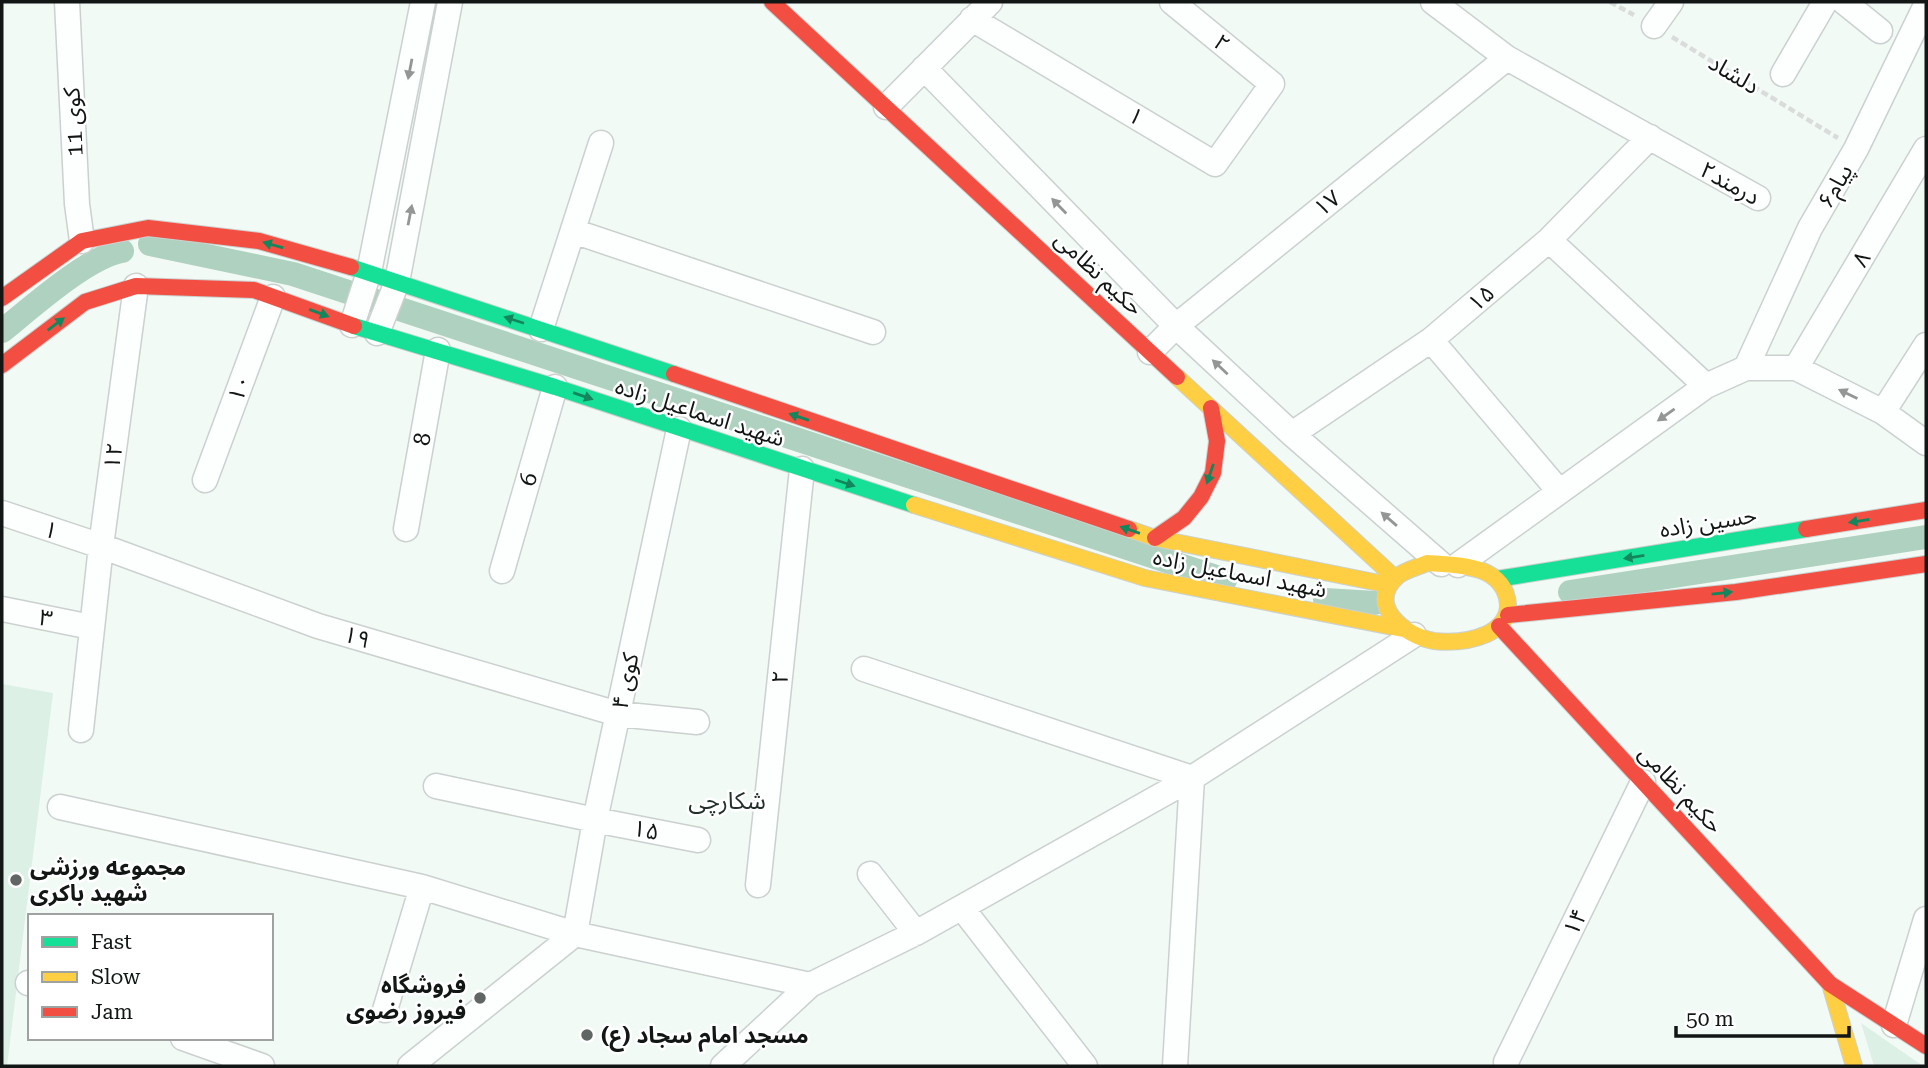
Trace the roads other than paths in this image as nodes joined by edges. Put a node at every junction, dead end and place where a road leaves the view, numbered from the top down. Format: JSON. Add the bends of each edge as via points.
{"nodes":[{"id":1,"x":67,"y":2,"type":"edge"},
{"id":2,"x":423,"y":2,"type":"edge"},
{"id":3,"x":450,"y":2,"type":"edge"},
{"id":4,"x":772,"y":2,"type":"edge"},
{"id":5,"x":990,"y":2,"type":"edge"},
{"id":6,"x":1172,"y":2,"type":"edge"},
{"id":7,"x":1433,"y":2,"type":"edge"},
{"id":8,"x":1671,"y":2,"type":"edge"},
{"id":9,"x":1825,"y":2,"type":"edge"},
{"id":10,"x":1844,"y":2,"type":"edge"},
{"id":11,"x":1926,"y":5,"type":"edge"},
{"id":12,"x":972,"y":19,"type":"junction"},
{"id":13,"x":1654,"y":26,"type":"road end"},
{"id":14,"x":1880,"y":32,"type":"dead end"},
{"id":15,"x":1507,"y":58,"type":"junction"},
{"id":16,"x":924,"y":68,"type":"junction"},
{"id":17,"x":1783,"y":74,"type":"dead end"},
{"id":18,"x":1272,"y":84,"type":"joint"},
{"id":19,"x":886,"y":107,"type":"junction"},
{"id":20,"x":1650,"y":137,"type":"junction"},
{"id":21,"x":601,"y":143,"type":"dead end"},
{"id":22,"x":1926,"y":149,"type":"edge"},
{"id":23,"x":1758,"y":198,"type":"dead end"},
{"id":24,"x":573,"y":231,"type":"junction"},
{"id":25,"x":1549,"y":240,"type":"junction"},
{"id":26,"x":82,"y":241,"type":"junction"},
{"id":27,"x":369,"y":272,"type":"junction"},
{"id":28,"x":397,"y":282,"type":"junction"},
{"id":29,"x":136,"y":286,"type":"junction"},
{"id":30,"x":273,"y":297,"type":"junction"},
{"id":31,"x":2,"y":298,"type":"edge"},
{"id":32,"x":352,"y":325,"type":"junction"},
{"id":33,"x":1176,"y":326,"type":"junction"},
{"id":34,"x":541,"y":329,"type":"junction"},
{"id":35,"x":377,"y":332,"type":"junction"},
{"id":36,"x":873,"y":332,"type":"dead end"},
{"id":37,"x":1431,"y":341,"type":"junction"},
{"id":38,"x":1926,"y":345,"type":"edge"},
{"id":39,"x":438,"y":350,"type":"junction"},
{"id":40,"x":1150,"y":352,"type":"junction"},
{"id":41,"x":2,"y":365,"type":"edge"},
{"id":42,"x":1746,"y":368,"type":"junction"},
{"id":43,"x":1796,"y":368,"type":"junction"},
{"id":44,"x":1706,"y":386,"type":"junction"},
{"id":45,"x":555,"y":387,"type":"junction"},
{"id":46,"x":1211,"y":408,"type":"junction"},
{"id":47,"x":1883,"y":412,"type":"junction"},
{"id":48,"x":679,"y":429,"type":"junction"},
{"id":49,"x":1292,"y":434,"type":"junction"},
{"id":50,"x":1926,"y":443,"type":"edge"},
{"id":51,"x":802,"y":469,"type":"junction"},
{"id":52,"x":205,"y":480,"type":"dead end"},
{"id":53,"x":1559,"y":491,"type":"junction"},
{"id":54,"x":1926,"y":510,"type":"edge"},
{"id":55,"x":2,"y":513,"type":"edge"},
{"id":56,"x":406,"y":529,"type":"dead end"},
{"id":57,"x":1155,"y":538,"type":"junction"},
{"id":58,"x":101,"y":546,"type":"junction"},
{"id":59,"x":1449,"y":564,"type":"junction"},
{"id":60,"x":1926,"y":564,"type":"edge"},
{"id":61,"x":502,"y":571,"type":"dead end"},
{"id":62,"x":1497,"y":579,"type":"junction"},
{"id":63,"x":1392,"y":581,"type":"junction"},
{"id":64,"x":2,"y":609,"type":"edge"},
{"id":65,"x":1503,"y":620,"type":"junction"},
{"id":66,"x":91,"y":627,"type":"junction"},
{"id":67,"x":1409,"y":632,"type":"junction"},
{"id":68,"x":864,"y":669,"type":"dead end"},
{"id":69,"x":618,"y":715,"type":"junction"},
{"id":70,"x":697,"y":722,"type":"dead end"},
{"id":71,"x":81,"y":730,"type":"dead end"},
{"id":72,"x":1192,"y":778,"type":"junction"},
{"id":73,"x":1643,"y":782,"type":"junction"},
{"id":74,"x":436,"y":786,"type":"dead end"},
{"id":75,"x":60,"y":807,"type":"dead end"},
{"id":76,"x":595,"y":820,"type":"junction"},
{"id":77,"x":698,"y":839,"type":"dead end"},
{"id":78,"x":870,"y":874,"type":"dead end"},
{"id":79,"x":758,"y":885,"type":"dead end"},
{"id":80,"x":422,"y":887,"type":"junction"},
{"id":81,"x":962,"y":908,"type":"junction"},
{"id":82,"x":1926,"y":919,"type":"edge"},
{"id":83,"x":575,"y":933,"type":"junction"},
{"id":84,"x":916,"y":933,"type":"junction"},
{"id":85,"x":1830,"y":984,"type":"junction"},
{"id":86,"x":810,"y":985,"type":"junction"},
{"id":87,"x":385,"y":1010,"type":"dead end"},
{"id":88,"x":1894,"y":1025,"type":"junction"},
{"id":89,"x":189,"y":1040,"type":"edge"},
{"id":90,"x":1926,"y":1046,"type":"edge"},
{"id":91,"x":1506,"y":1062,"type":"dead end"},
{"id":92,"x":262,"y":1066,"type":"edge"},
{"id":93,"x":410,"y":1066,"type":"edge"},
{"id":94,"x":723,"y":1066,"type":"edge"},
{"id":95,"x":1085,"y":1066,"type":"edge"},
{"id":96,"x":1175,"y":1066,"type":"edge"},
{"id":97,"x":1854,"y":1066,"type":"edge"}],
"edges":[{"from":1,"to":26,"type":"street","name":"کوی 11"},
{"from":2,"to":27,"type":"street","one_way":true},
{"from":28,"to":3,"type":"street","one_way":true},
{"from":4,"to":19,"type":"street","name":"حکیم نظامی"},
{"from":5,"to":12,"type":"street"},
{"from":6,"to":18,"type":"street","name":"۲"},
{"from":7,"to":15,"type":"street","name":"درمند۲"},
{"from":8,"to":13,"type":"street"},
{"from":9,"to":17,"type":"street"},
{"from":10,"to":14,"type":"street"},
{"from":11,"to":42,"type":"street","name":"۶پیام","via":[[1856,149],[1810,228]]},
{"from":12,"to":16,"type":"street"},
{"from":12,"to":18,"type":"street","name":"۱","via":[[1215,164]]},
{"from":15,"to":20,"type":"street","name":"درمند۲"},
{"from":15,"to":33,"type":"street","name":"۱۷"},
{"from":16,"to":19,"type":"street"},
{"from":33,"to":16,"type":"street","one_way":true},
{"from":19,"to":40,"type":"street","name":"حکیم نظامی"},
{"from":20,"to":23,"type":"street","name":"درمند۲"},
{"from":20,"to":25,"type":"street","name":"۱۵"},
{"from":21,"to":24,"type":"street"},
{"from":22,"to":43,"type":"street","name":"۸"},
{"from":24,"to":34,"type":"street"},
{"from":24,"to":36,"type":"street"},
{"from":25,"to":37,"type":"street","name":"۱۵"},
{"from":25,"to":44,"type":"street"},
{"from":27,"to":26,"type":"street","name":"شهید اسماعیل زاده","one_way":true,"via":[[259,241],[148,228]]},
{"from":26,"to":31,"type":"street","name":"شهید اسماعیل زاده"},
{"from":27,"to":28,"type":"street","name":"شهید اسماعیل زاده"},
{"from":27,"to":32,"type":"street"},
{"from":34,"to":28,"type":"street","name":"شهید اسماعیل زاده","one_way":true},
{"from":28,"to":35,"type":"street"},
{"from":29,"to":30,"type":"street","name":"شهید اسماعیل زاده","via":[[254,290]]},
{"from":41,"to":29,"type":"street","name":"شهید اسماعیل زاده","one_way":true,"via":[[85,302]]},
{"from":29,"to":58,"type":"street","name":"۱۲"},
{"from":30,"to":32,"type":"street","name":"شهید اسماعیل زاده","one_way":true},
{"from":30,"to":52,"type":"street","name":"۱۰"},
{"from":32,"to":35,"type":"street","name":"شهید اسماعیل زاده"},
{"from":33,"to":40,"type":"street","name":"۱۷"},
{"from":49,"to":33,"type":"street","one_way":true},
{"from":57,"to":34,"type":"street","name":"شهید اسماعیل زاده","one_way":true},
{"from":35,"to":39,"type":"street","name":"شهید اسماعیل زاده"},
{"from":37,"to":49,"type":"street","name":"۱۵"},
{"from":37,"to":53,"type":"street"},
{"from":38,"to":47,"type":"street"},
{"from":39,"to":45,"type":"street","name":"شهید اسماعیل زاده"},
{"from":39,"to":56,"type":"street","name":"8"},
{"from":40,"to":46,"type":"street","name":"حکیم نظامی"},
{"from":42,"to":43,"type":"street"},
{"from":42,"to":44,"type":"street"},
{"from":47,"to":43,"type":"street","one_way":true},
{"from":44,"to":53,"type":"street","one_way":true},
{"from":45,"to":48,"type":"street","name":"شهید اسماعیل زاده","one_way":true},
{"from":45,"to":61,"type":"street","name":"6"},
{"from":46,"to":57,"type":"street","one_way":true,"via":[[1217,442],[1213,473],[1184,518]]},
{"from":46,"to":63,"type":"street","name":"حکیم نظامی"},
{"from":47,"to":50,"type":"street"},
{"from":48,"to":51,"type":"street","name":"شهید اسماعیل زاده"},
{"from":48,"to":69,"type":"street","name":"کوی ۴"},
{"from":59,"to":49,"type":"street","one_way":true},
{"from":51,"to":67,"type":"street","name":"شهید اسماعیل زاده","one_way":true,"via":[[1145,578]]},
{"from":51,"to":79,"type":"street","name":"۲"},
{"from":53,"to":59,"type":"street"},
{"from":54,"to":62,"type":"street","name":"حسین زاده","one_way":true},
{"from":55,"to":58,"type":"street","name":"۱"},
{"from":57,"to":63,"type":"street","name":"شهید اسماعیل زاده"},
{"from":58,"to":66,"type":"street","name":"۱۲"},
{"from":58,"to":69,"type":"street","name":"۱۹","via":[[318,626]]},
{"from":59,"to":62,"type":"street"},
{"from":59,"to":63,"type":"street","via":[[1414,566]]},
{"from":65,"to":60,"type":"street","one_way":true},
{"from":62,"to":65,"type":"street","via":[[1507,593]]},
{"from":63,"to":67,"type":"street","via":[[1384,597],[1388,613]]},
{"from":64,"to":66,"type":"street","name":"۳"},
{"from":65,"to":67,"type":"street","via":[[1478,638],[1455,642],[1438,642]]},
{"from":65,"to":73,"type":"street","name":"حکیم نظامی"},
{"from":66,"to":71,"type":"street","name":"۱۲"},
{"from":67,"to":72,"type":"street"},
{"from":68,"to":72,"type":"street"},
{"from":69,"to":70,"type":"street","name":"۱۹"},
{"from":69,"to":76,"type":"street","name":"کوی ۴"},
{"from":72,"to":81,"type":"street"},
{"from":72,"to":96,"type":"street"},
{"from":73,"to":85,"type":"street","name":"حکیم نظامی"},
{"from":73,"to":91,"type":"street","name":"۱۴"},
{"from":74,"to":76,"type":"street","name":"۱۵"},
{"from":75,"to":80,"type":"street"},
{"from":76,"to":77,"type":"street","name":"۱۵"},
{"from":76,"to":83,"type":"street","name":"کوی ۴"},
{"from":78,"to":84,"type":"street"},
{"from":80,"to":83,"type":"street"},
{"from":80,"to":87,"type":"street"},
{"from":81,"to":84,"type":"street"},
{"from":81,"to":95,"type":"street"},
{"from":82,"to":88,"type":"street"},
{"from":83,"to":86,"type":"street"},
{"from":83,"to":93,"type":"street"},
{"from":84,"to":86,"type":"street"},
{"from":85,"to":88,"type":"street","name":"حکیم نظامی"},
{"from":85,"to":97,"type":"street","name":"حکیم نظامی"},
{"from":86,"to":94,"type":"street"},
{"from":88,"to":90,"type":"street","name":"حکیم نظامی"},
{"from":89,"to":92,"type":"street"}]}
